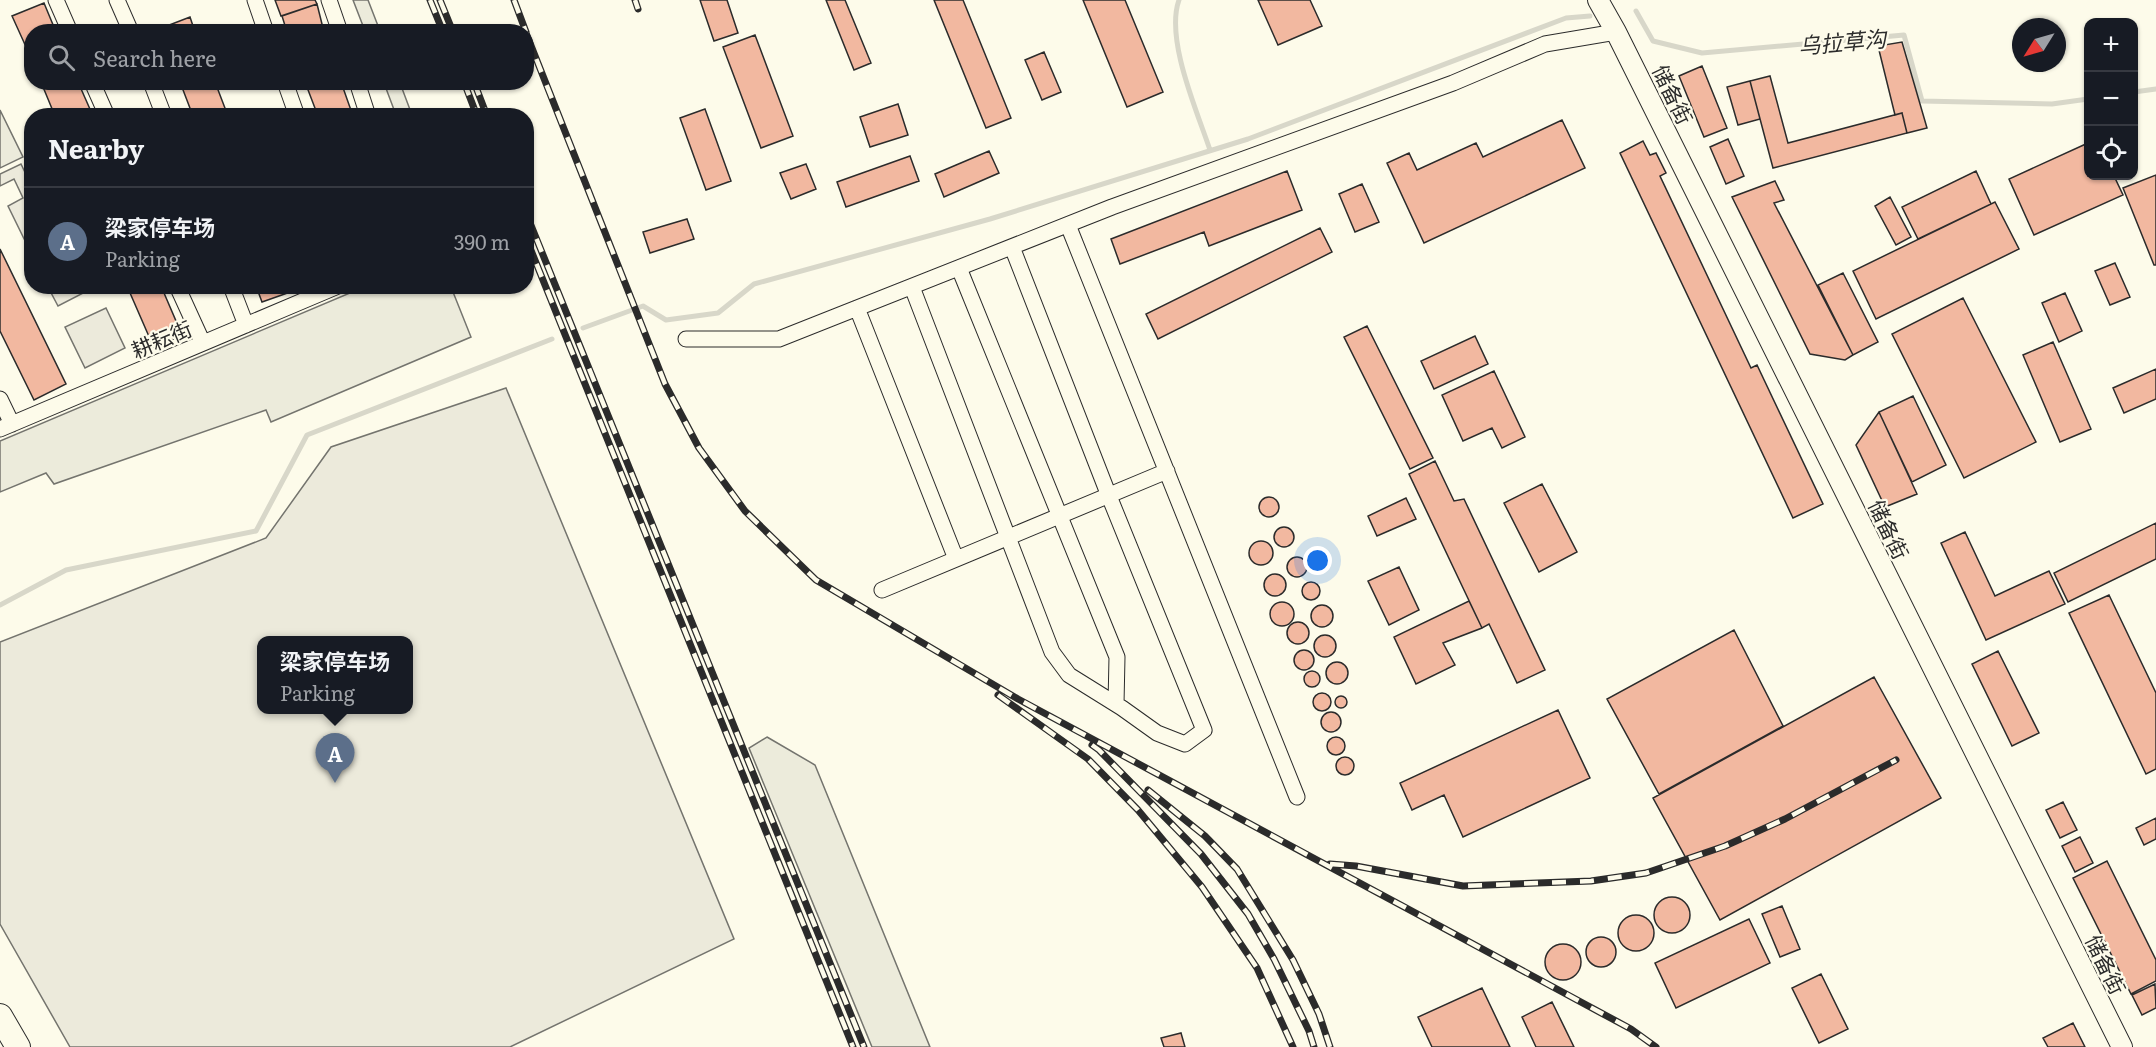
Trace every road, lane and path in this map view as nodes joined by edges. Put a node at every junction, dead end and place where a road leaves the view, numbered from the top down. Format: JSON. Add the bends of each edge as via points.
{"nodes":[{"id":1,"x":56,"y":0,"type":"edge"},
{"id":2,"x":117,"y":0,"type":"edge"},
{"id":3,"x":255,"y":0,"type":"edge"},
{"id":4,"x":329,"y":0,"type":"edge"},
{"id":5,"x":1598,"y":0,"type":"edge"},
{"id":6,"x":66,"y":24,"type":"edge"},
{"id":7,"x":128,"y":24,"type":"edge"},
{"id":8,"x":263,"y":24,"type":"edge"},
{"id":9,"x":337,"y":24,"type":"edge"},
{"id":10,"x":1616,"y":32,"type":"junction"},
{"id":11,"x":96,"y":90,"type":"edge"},
{"id":12,"x":155,"y":90,"type":"edge"},
{"id":13,"x":288,"y":90,"type":"edge"},
{"id":14,"x":360,"y":90,"type":"edge"},
{"id":15,"x":103,"y":108,"type":"edge"},
{"id":16,"x":161,"y":108,"type":"edge"},
{"id":17,"x":294,"y":108,"type":"edge"},
{"id":18,"x":365,"y":108,"type":"edge"},
{"id":19,"x":1068,"y":225,"type":"junction"},
{"id":20,"x":1012,"y":247,"type":"junction"},
{"id":21,"x":959,"y":267,"type":"junction"},
{"id":22,"x":912,"y":286,"type":"junction"},
{"id":23,"x":181,"y":294,"type":"edge"},
{"id":24,"x":234,"y":294,"type":"edge"},
{"id":25,"x":320,"y":294,"type":"edge"},
{"id":26,"x":857,"y":308,"type":"junction"},
{"id":27,"x":246,"y":326,"type":"junction"},
{"id":28,"x":686,"y":339,"type":"dead end"},
{"id":29,"x":203,"y":344,"type":"junction"},
{"id":30,"x":0,"y":399,"type":"edge"},
{"id":31,"x":6,"y":426,"type":"edge"},
{"id":32,"x":1167,"y":471,"type":"junction"},
{"id":33,"x":1109,"y":496,"type":"junction"},
{"id":34,"x":1060,"y":516,"type":"junction"},
{"id":35,"x":1008,"y":537,"type":"junction"},
{"id":36,"x":956,"y":559,"type":"junction"},
{"id":37,"x":882,"y":590,"type":"dead end"},
{"id":38,"x":1116,"y":704,"type":"junction"},
{"id":39,"x":1297,"y":797,"type":"dead end"},
{"id":40,"x":0,"y":1016,"type":"edge"},
{"id":41,"x":18,"y":1047,"type":"edge"},
{"id":42,"x":2122,"y":1047,"type":"edge"}],
"edges":[{"from":1,"to":6,"type":"street"},
{"from":2,"to":7,"type":"street"},
{"from":3,"to":8,"type":"street"},
{"from":4,"to":9,"type":"street"},
{"from":5,"to":10,"type":"street","name":"储备街"},
{"from":10,"to":19,"type":"street","via":[[1545,44],[1453,83]]},
{"from":10,"to":42,"type":"street","name":"储备街"},
{"from":11,"to":15,"type":"street"},
{"from":12,"to":16,"type":"street"},
{"from":13,"to":17,"type":"street"},
{"from":14,"to":18,"type":"street"},
{"from":19,"to":20,"type":"street"},
{"from":19,"to":32,"type":"street"},
{"from":20,"to":21,"type":"street"},
{"from":20,"to":33,"type":"street"},
{"from":21,"to":22,"type":"street"},
{"from":21,"to":34,"type":"street"},
{"from":22,"to":26,"type":"street"},
{"from":22,"to":35,"type":"street"},
{"from":23,"to":29,"type":"street"},
{"from":24,"to":27,"type":"street"},
{"from":25,"to":27,"type":"street","name":"耕耘街"},
{"from":26,"to":28,"type":"street","via":[[779,339]]},
{"from":26,"to":36,"type":"street"},
{"from":27,"to":29,"type":"street","name":"耕耘街"},
{"from":29,"to":31,"type":"street","name":"耕耘街"},
{"from":30,"to":31,"type":"street"},
{"from":32,"to":33,"type":"street"},
{"from":32,"to":39,"type":"street"},
{"from":33,"to":34,"type":"street"},
{"from":33,"to":38,"type":"street","via":[[1204,730],[1185,744],[1157,733]]},
{"from":34,"to":35,"type":"street"},
{"from":34,"to":38,"type":"street","via":[[1117,657]]},
{"from":35,"to":36,"type":"street"},
{"from":35,"to":38,"type":"street","via":[[1052,652],[1069,675]]},
{"from":36,"to":37,"type":"street"},
{"from":40,"to":41,"type":"main road"}]}
